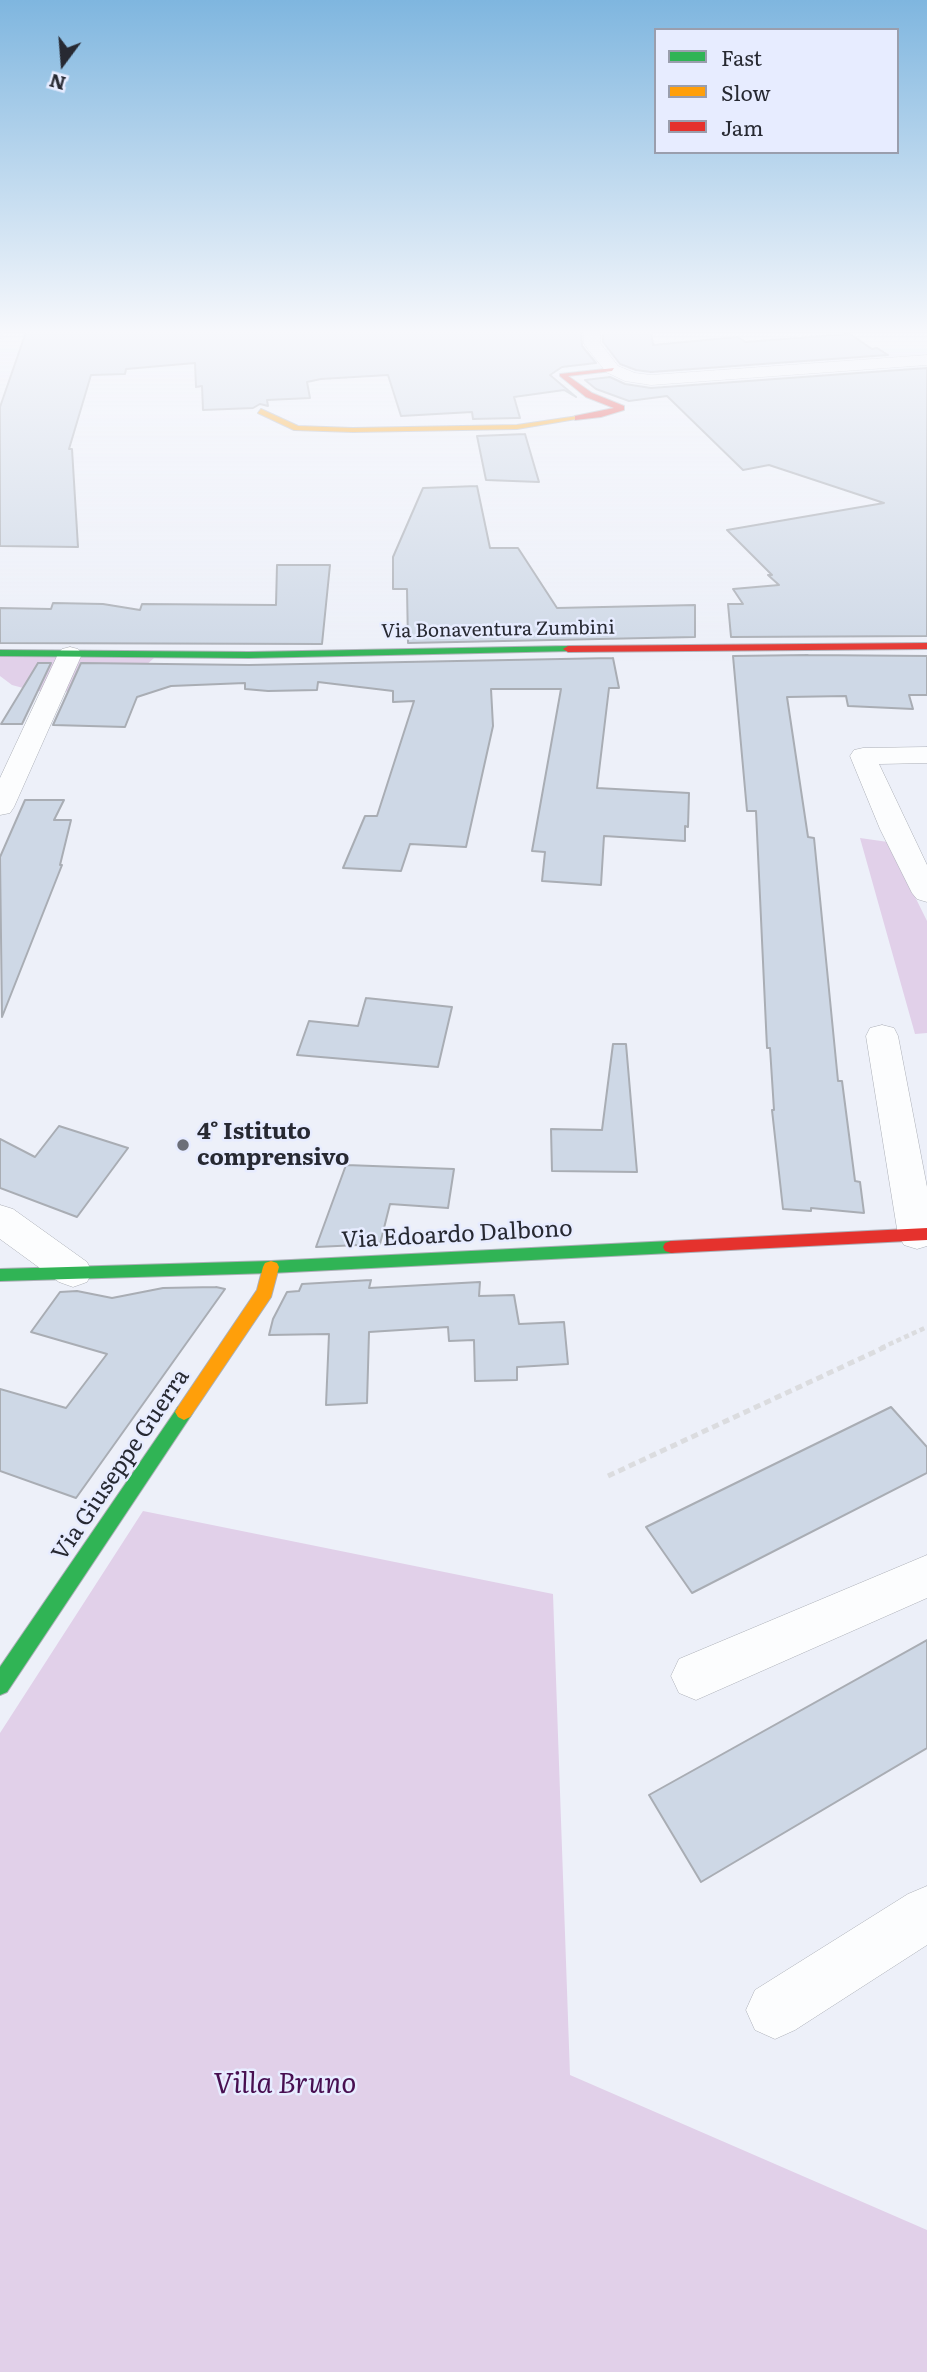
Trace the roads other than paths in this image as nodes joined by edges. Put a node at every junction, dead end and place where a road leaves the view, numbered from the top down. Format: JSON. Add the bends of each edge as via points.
{"nodes":[{"id":1,"x":927,"y":646,"type":"edge"},
{"id":2,"x":0,"y":653,"type":"edge"},
{"id":3,"x":70,"y":654,"type":"junction"},
{"id":4,"x":927,"y":755,"type":"edge"},
{"id":5,"x":0,"y":807,"type":"edge"},
{"id":6,"x":894,"y":829,"type":"junction"},
{"id":7,"x":927,"y":829,"type":"edge"},
{"id":8,"x":927,"y":893,"type":"edge"},
{"id":9,"x":881,"y":1036,"type":"dead end"},
{"id":10,"x":0,"y":1219,"type":"edge"},
{"id":11,"x":922,"y":1234,"type":"edge"},
{"id":12,"x":271,"y":1267,"type":"junction"},
{"id":13,"x":74,"y":1272,"type":"junction"},
{"id":14,"x":0,"y":1275,"type":"edge"},
{"id":15,"x":927,"y":1576,"type":"edge"},
{"id":16,"x":696,"y":1676,"type":"dead end"},
{"id":17,"x":0,"y":1685,"type":"edge"},
{"id":18,"x":927,"y":1913,"type":"edge"},
{"id":19,"x":775,"y":2010,"type":"dead end"}],
"edges":[{"from":1,"to":3,"type":"street","name":"Via Bonaventura Zumbini"},
{"from":2,"to":3,"type":"street","name":"Via Bonaventura Zumbini"},
{"from":3,"to":5,"type":"street"},
{"from":4,"to":6,"type":"street","via":[[863,756]]},
{"from":6,"to":7,"type":"street"},
{"from":6,"to":8,"type":"street"},
{"from":9,"to":11,"type":"street"},
{"from":10,"to":13,"type":"street"},
{"from":11,"to":12,"type":"street","name":"Via Edoardo Dalbono"},
{"from":12,"to":13,"type":"street","name":"Via Edoardo Dalbono"},
{"from":12,"to":17,"type":"street","name":"Via Giuseppe Guerra","via":[[265,1292]]},
{"from":13,"to":14,"type":"street","name":"Via Edoardo Dalbono"},
{"from":15,"to":16,"type":"street"},
{"from":18,"to":19,"type":"street"}]}
